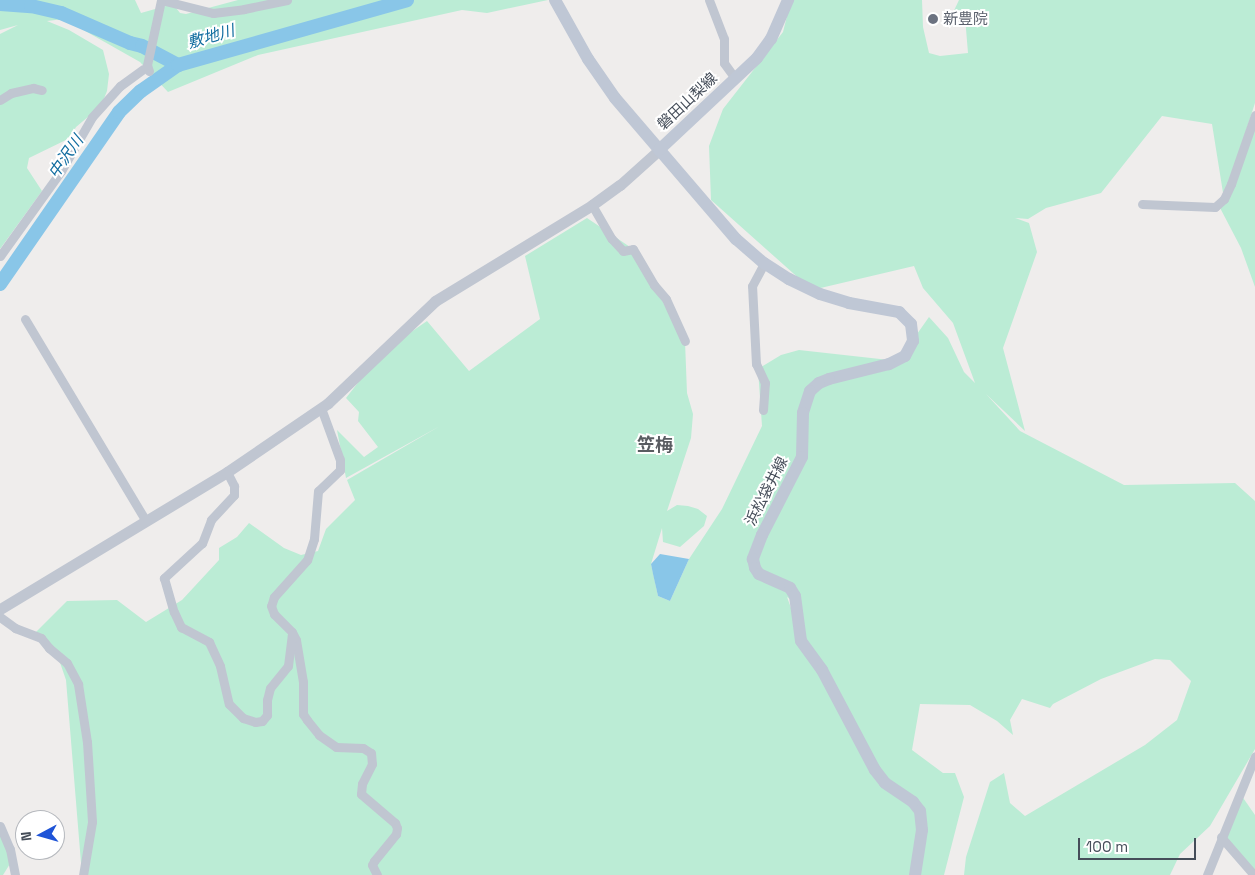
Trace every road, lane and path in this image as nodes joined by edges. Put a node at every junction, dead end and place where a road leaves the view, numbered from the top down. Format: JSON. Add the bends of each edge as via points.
{"nodes":[{"id":1,"x":287,"y":0,"type":"edge"},
{"id":2,"x":555,"y":0,"type":"edge"},
{"id":3,"x":709,"y":0,"type":"edge"},
{"id":4,"x":788,"y":0,"type":"edge"},
{"id":5,"x":161,"y":2,"type":"edge"},
{"id":6,"x":735,"y":78,"type":"junction"},
{"id":7,"x":42,"y":90,"type":"dead end"},
{"id":8,"x":0,"y":100,"type":"edge"},
{"id":9,"x":1255,"y":115,"type":"edge"},
{"id":10,"x":659,"y":150,"type":"junction"},
{"id":11,"x":1142,"y":204,"type":"dead end"},
{"id":12,"x":592,"y":205,"type":"junction"},
{"id":13,"x":0,"y":256,"type":"edge"},
{"id":14,"x":764,"y":263,"type":"junction"},
{"id":15,"x":25,"y":319,"type":"dead end"},
{"id":16,"x":686,"y":341,"type":"dead end"},
{"id":17,"x":321,"y":408,"type":"junction"},
{"id":18,"x":763,"y":410,"type":"dead end"},
{"id":19,"x":227,"y":472,"type":"junction"},
{"id":20,"x":146,"y":521,"type":"junction"},
{"id":21,"x":0,"y":609,"type":"edge"},
{"id":22,"x":0,"y":617,"type":"edge"},
{"id":23,"x":292,"y":632,"type":"junction"},
{"id":24,"x":1255,"y":756,"type":"edge"},
{"id":25,"x":0,"y":826,"type":"edge"},
{"id":26,"x":1221,"y":837,"type":"junction"},
{"id":27,"x":15,"y":875,"type":"edge"},
{"id":28,"x":83,"y":875,"type":"edge"},
{"id":29,"x":377,"y":875,"type":"edge"},
{"id":30,"x":915,"y":875,"type":"edge"},
{"id":31,"x":1207,"y":875,"type":"edge"},
{"id":32,"x":1254,"y":875,"type":"edge"}],
"edges":[{"from":1,"to":5,"type":"street","via":[[213,13]]},
{"from":2,"to":10,"type":"main road","name":"磐田山梨線","via":[[588,59],[615,98]]},
{"from":3,"to":6,"type":"street","via":[[724,39],[724,63]]},
{"from":4,"to":6,"type":"main road","name":"磐田山梨線","via":[[771,39],[757,58]]},
{"from":5,"to":13,"type":"street","via":[[146,68],[120,86],[92,117],[61,171]]},
{"from":6,"to":10,"type":"main road","name":"磐田山梨線"},
{"from":7,"to":8,"type":"street","via":[[33,88],[11,93]]},
{"from":9,"to":11,"type":"street","via":[[1231,184],[1224,199],[1215,207]]},
{"from":10,"to":12,"type":"street"},
{"from":10,"to":14,"type":"main road","name":"浜松袋井線","via":[[736,239]]},
{"from":12,"to":16,"type":"street","via":[[605,231],[617,245],[623,251],[632,249],[666,299]]},
{"from":12,"to":17,"type":"street","via":[[435,301]]},
{"from":14,"to":18,"type":"street","via":[[752,286],[756,364],[765,383]]},
{"from":14,"to":30,"type":"main road","name":"浜松袋井線","via":[[820,294],[899,312],[912,324],[913,341],[905,356],[889,364],[829,379],[810,390],[803,413],[802,457],[753,558],[754,568],[760,574],[790,588],[795,596],[801,641],[822,670],[874,770],[920,811],[922,830]]},
{"from":15,"to":20,"type":"street"},
{"from":17,"to":19,"type":"street"},
{"from":17,"to":23,"type":"street","via":[[340,460],[340,470],[318,491],[314,539],[307,560],[274,597],[271,606],[277,618]]},
{"from":19,"to":20,"type":"street"},
{"from":19,"to":23,"type":"street","via":[[234,486],[234,495],[211,520],[202,543],[164,578],[174,612],[181,627],[209,642],[220,666],[229,704],[243,718],[255,722],[262,722],[267,715],[266,700],[270,688],[288,666]]},
{"from":20,"to":21,"type":"street"},
{"from":22,"to":28,"type":"street","via":[[15,628],[41,638],[67,663],[78,684],[87,742],[92,822]]},
{"from":23,"to":29,"type":"street","via":[[303,682],[302,714],[319,735],[336,748],[363,748],[371,753],[372,764],[362,784],[362,794],[397,828],[396,834],[372,865]]},
{"from":24,"to":26,"type":"street"},
{"from":25,"to":27,"type":"street","via":[[10,849]]},
{"from":26,"to":31,"type":"street"},
{"from":26,"to":32,"type":"street"}]}
